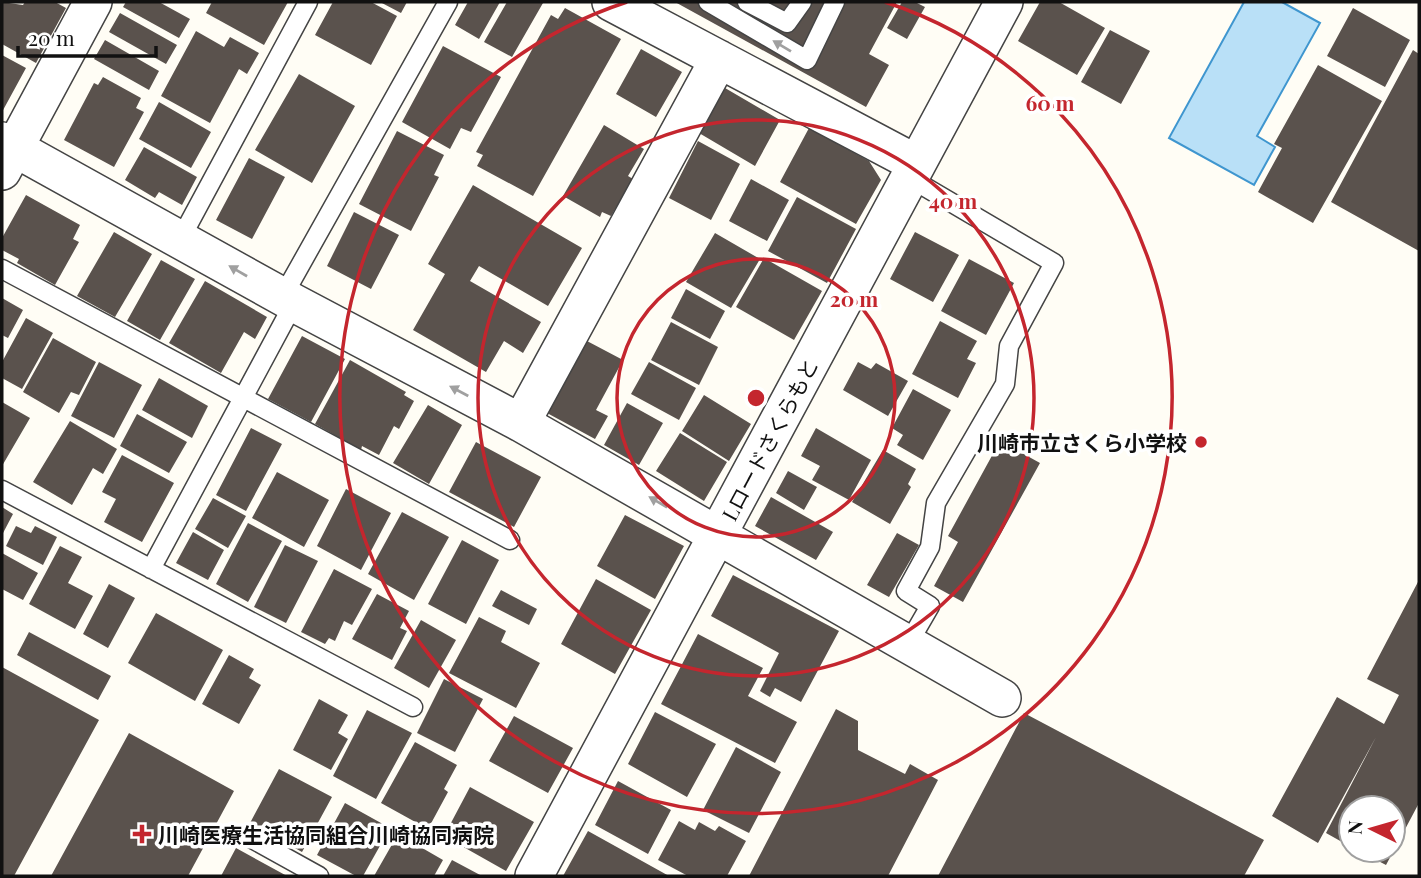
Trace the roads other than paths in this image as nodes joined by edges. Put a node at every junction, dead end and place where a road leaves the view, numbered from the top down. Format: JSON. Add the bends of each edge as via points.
{"nodes":[{"id":1,"x":93,"y":2,"type":"edge"},
{"id":2,"x":308,"y":2,"type":"edge"},
{"id":3,"x":448,"y":2,"type":"edge"},
{"id":4,"x":611,"y":2,"type":"edge"},
{"id":5,"x":708,"y":2,"type":"edge"},
{"id":6,"x":747,"y":2,"type":"edge"},
{"id":7,"x":802,"y":2,"type":"edge"},
{"id":8,"x":835,"y":2,"type":"edge"},
{"id":9,"x":1004,"y":2,"type":"edge"},
{"id":10,"x":719,"y":59,"type":"junction"},
{"id":11,"x":6,"y":153,"type":"edge"},
{"id":12,"x":911,"y":170,"type":"junction"},
{"id":13,"x":181,"y":238,"type":"junction"},
{"id":14,"x":2,"y":269,"type":"edge"},
{"id":15,"x":288,"y":300,"type":"junction"},
{"id":16,"x":244,"y":398,"type":"junction"},
{"id":17,"x":521,"y":424,"type":"junction"},
{"id":18,"x":2,"y":490,"type":"edge"},
{"id":19,"x":717,"y":536,"type":"junction"},
{"id":20,"x":510,"y":540,"type":"dead end"},
{"id":21,"x":151,"y":569,"type":"junction"},
{"id":22,"x":908,"y":644,"type":"junction"},
{"id":23,"x":1002,"y":698,"type":"dead end"},
{"id":24,"x":413,"y":707,"type":"dead end"},
{"id":25,"x":245,"y":835,"type":"dead end"},
{"id":26,"x":319,"y":876,"type":"edge"},
{"id":27,"x":534,"y":876,"type":"edge"}],
"edges":[{"from":1,"to":11,"type":"street"},
{"from":2,"to":13,"type":"lane"},
{"from":3,"to":15,"type":"lane"},
{"from":4,"to":10,"type":"street"},
{"from":8,"to":5,"type":"lane","one_way":true,"via":[[807,60]]},
{"from":6,"to":7,"type":"lane","via":[[787,23]]},
{"from":9,"to":12,"type":"street","name":"Lロードさくらもと"},
{"from":10,"to":12,"type":"street"},
{"from":10,"to":17,"type":"street"},
{"from":11,"to":13,"type":"street"},
{"from":12,"to":19,"type":"street","name":"Lロードさくらもと"},
{"from":12,"to":22,"type":"lane","via":[[1054,263],[1009,346],[1005,384],[936,503],[930,547],[906,591],[930,606]]},
{"from":15,"to":13,"type":"street","one_way":true},
{"from":14,"to":16,"type":"lane"},
{"from":15,"to":16,"type":"lane"},
{"from":17,"to":15,"type":"street","one_way":true},
{"from":16,"to":20,"type":"lane"},
{"from":16,"to":21,"type":"lane"},
{"from":19,"to":17,"type":"street","one_way":true},
{"from":18,"to":21,"type":"lane"},
{"from":19,"to":22,"type":"street"},
{"from":19,"to":27,"type":"street","name":"Lロードさくらもと"},
{"from":21,"to":24,"type":"lane"},
{"from":22,"to":23,"type":"street"},
{"from":25,"to":26,"type":"lane"}]}
